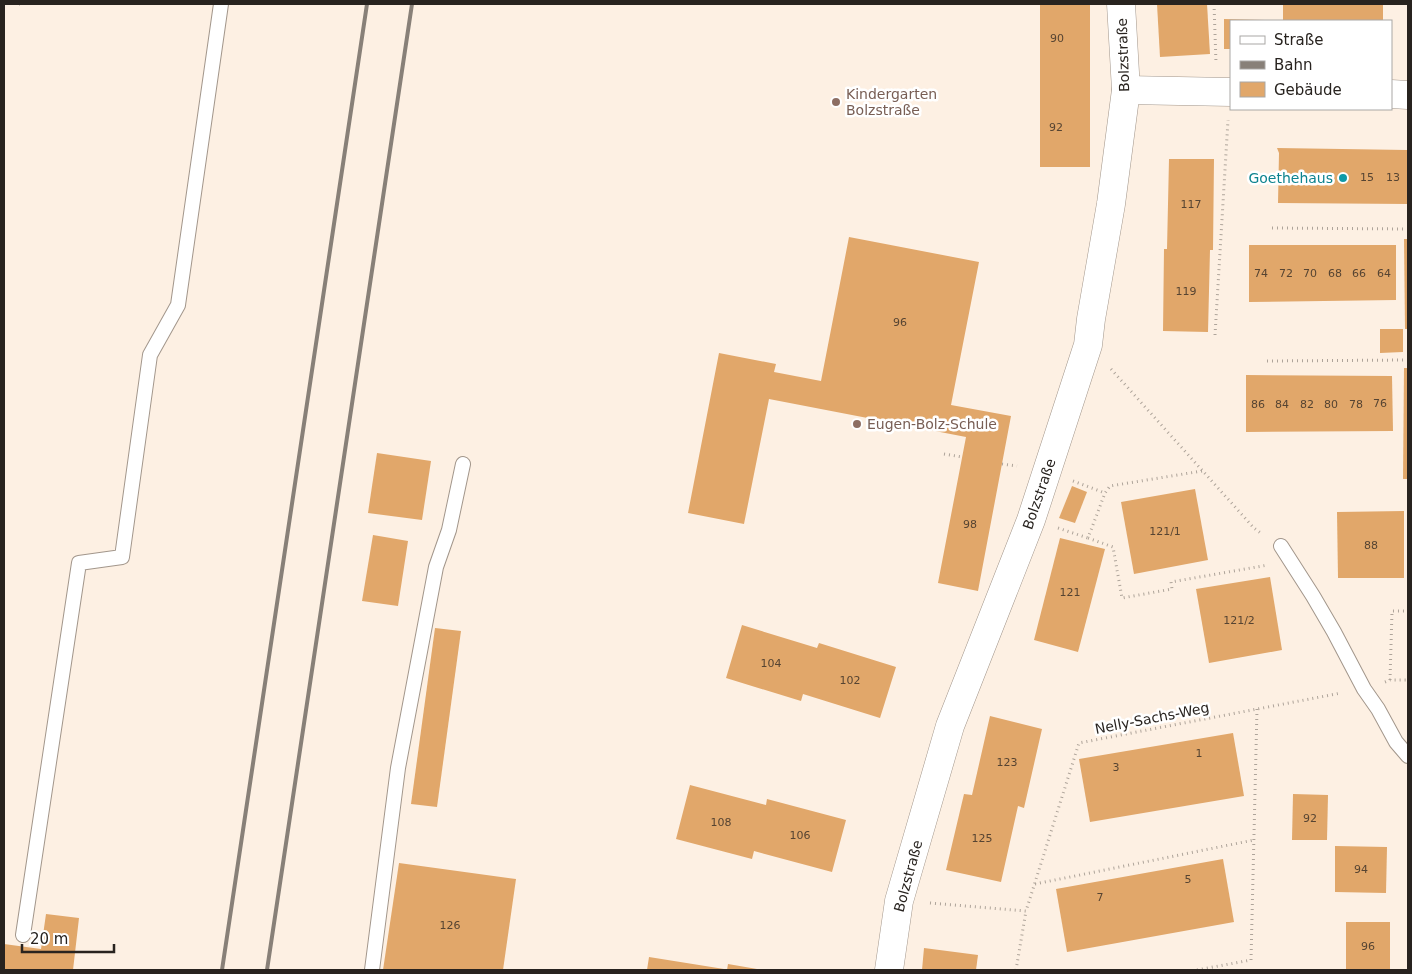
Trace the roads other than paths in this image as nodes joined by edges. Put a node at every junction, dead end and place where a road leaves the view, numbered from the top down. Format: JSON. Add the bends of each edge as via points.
{"nodes":[{"id":1,"x":221,"y":4,"type":"edge"},
{"id":2,"x":1121,"y":4,"type":"edge"},
{"id":3,"x":1126,"y":90,"type":"junction"},
{"id":4,"x":1225,"y":92,"type":"edge"},
{"id":5,"x":1392,"y":94,"type":"edge"},
{"id":6,"x":1408,"y":94,"type":"edge"},
{"id":7,"x":463,"y":464,"type":"dead end"},
{"id":8,"x":1281,"y":546,"type":"dead end"},
{"id":9,"x":1408,"y":756,"type":"edge"},
{"id":10,"x":23,"y":935,"type":"dead end"},
{"id":11,"x":372,"y":970,"type":"edge"},
{"id":12,"x":889,"y":970,"type":"edge"}],
"edges":[{"from":1,"to":10,"type":"lane","via":[[178,305],[150,355],[122,557],[79,563]]},
{"from":2,"to":3,"type":"street","name":"Bolzstraße"},
{"from":3,"to":4,"type":"street"},
{"from":3,"to":12,"type":"street","name":"Bolzstraße","via":[[1088,345],[1031,520],[950,726],[900,901]]},
{"from":5,"to":6,"type":"street"},
{"from":7,"to":11,"type":"lane","via":[[449,530],[436,566],[398,768]]},
{"from":8,"to":9,"type":"lane","via":[[1314,596],[1396,742]]}]}
